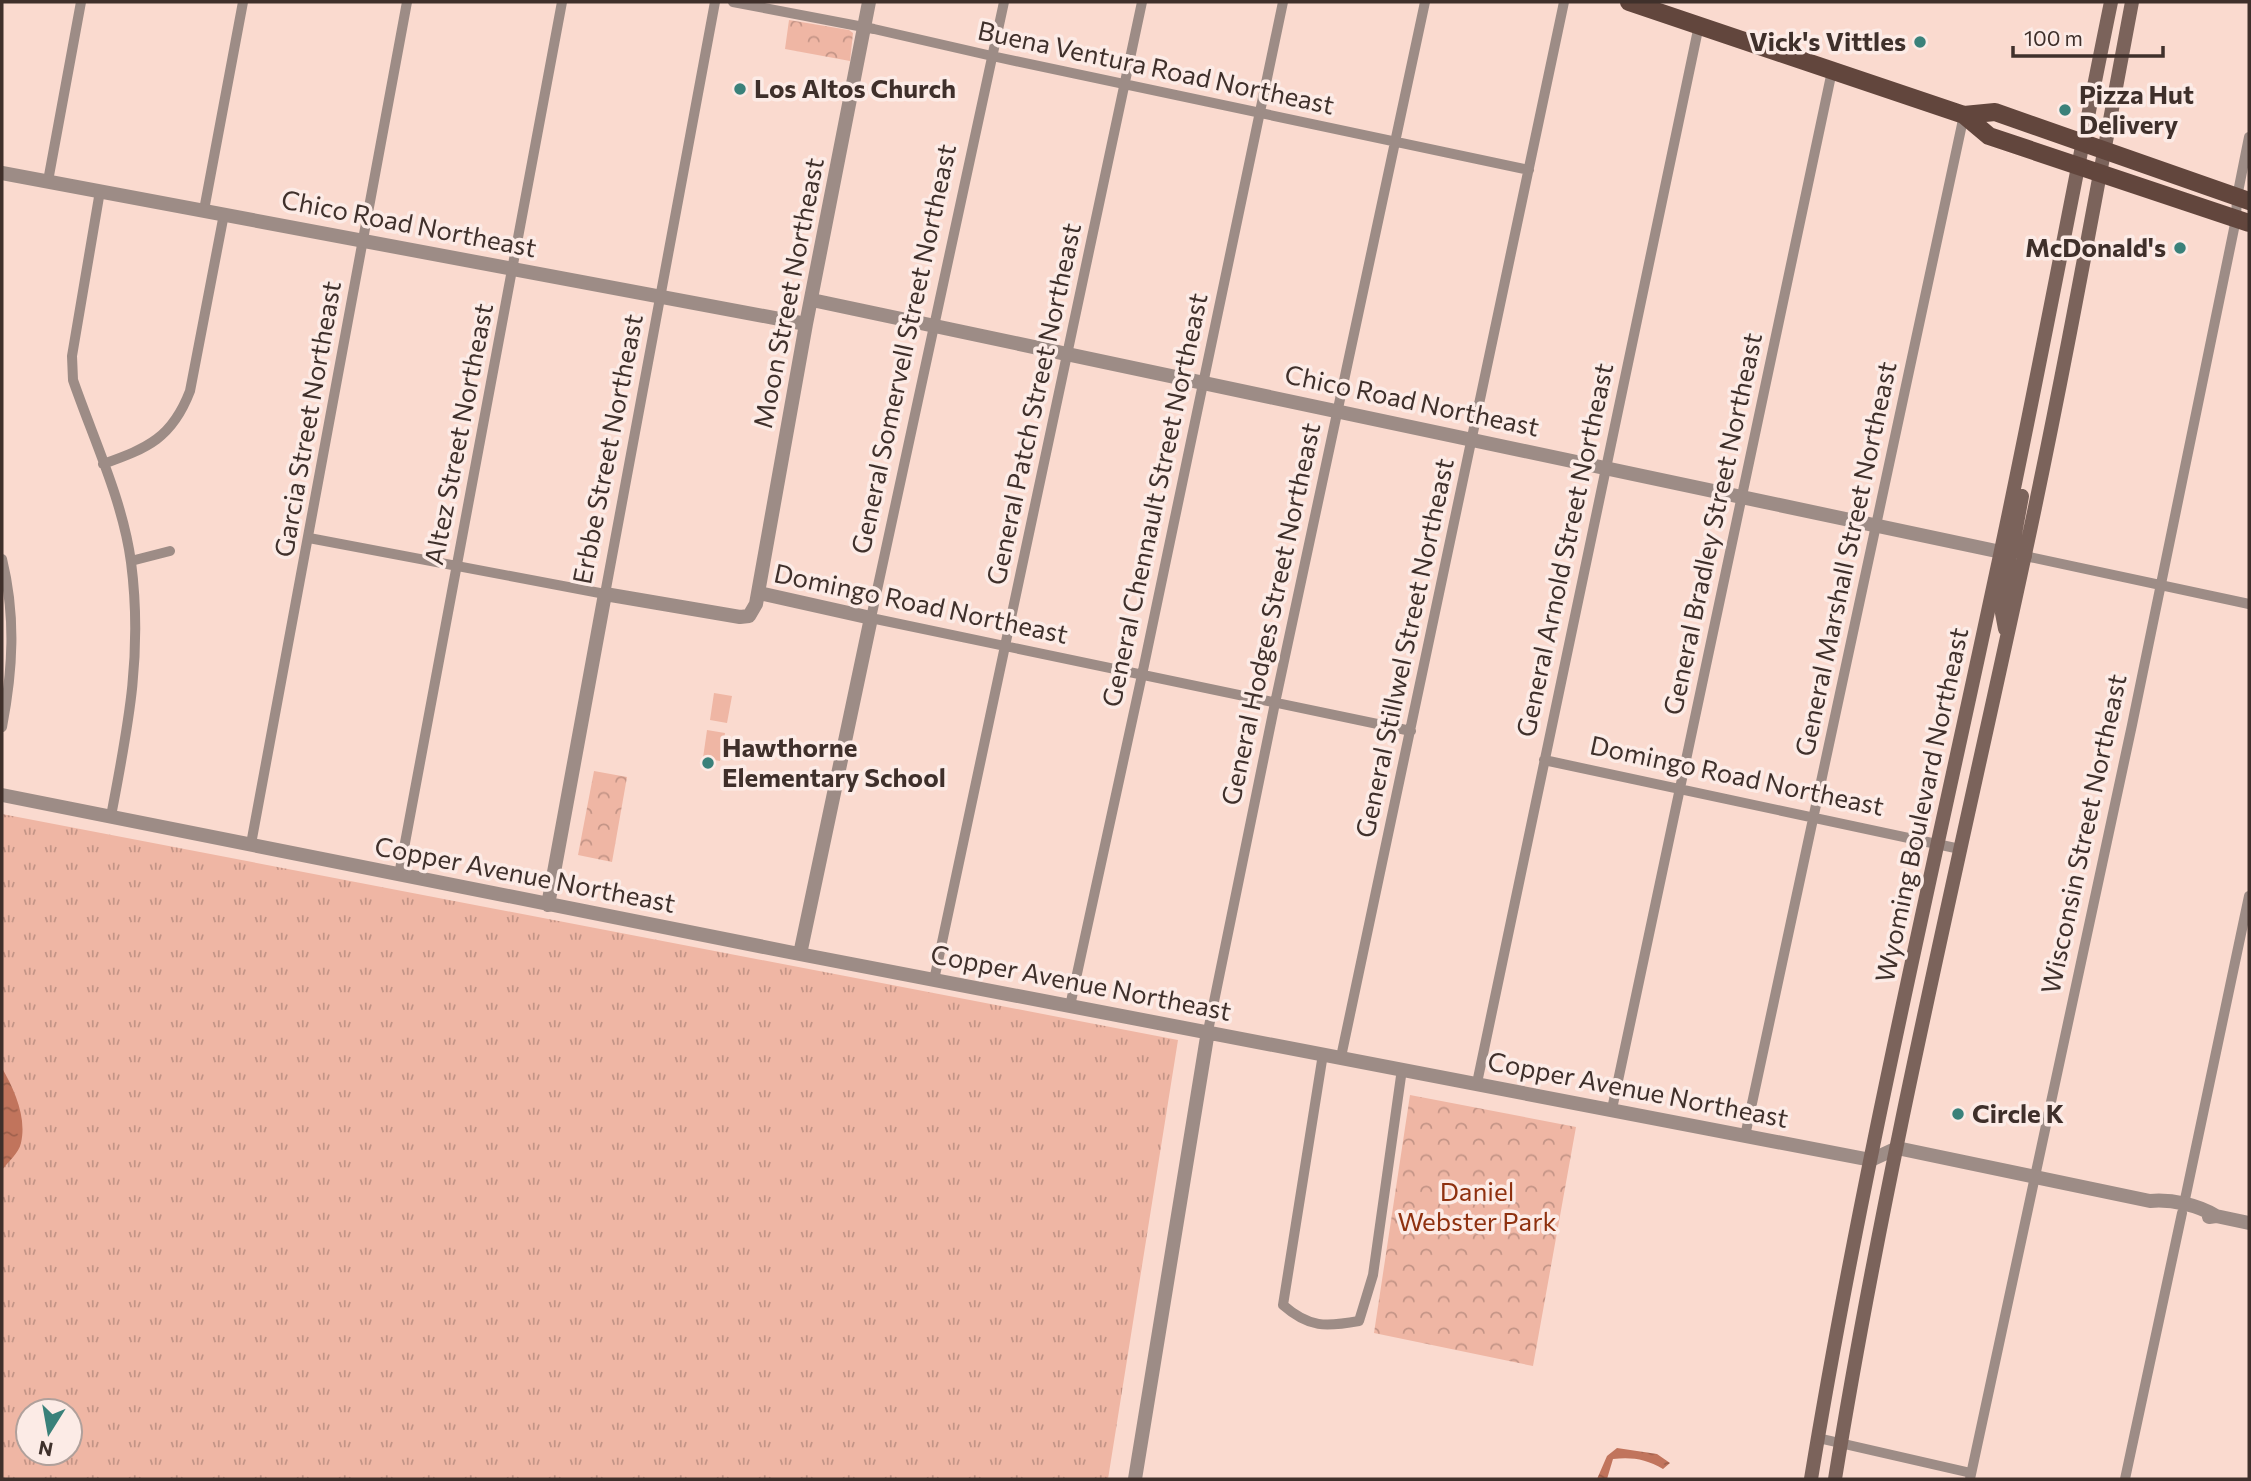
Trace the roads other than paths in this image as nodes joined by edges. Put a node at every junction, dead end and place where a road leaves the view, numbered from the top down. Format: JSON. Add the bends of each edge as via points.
{"nodes":[{"id":1,"x":81,"y":2,"type":"edge"},
{"id":2,"x":243,"y":2,"type":"edge"},
{"id":3,"x":407,"y":2,"type":"edge"},
{"id":4,"x":562,"y":2,"type":"edge"},
{"id":5,"x":715,"y":2,"type":"edge"},
{"id":6,"x":733,"y":2,"type":"edge"},
{"id":7,"x":869,"y":2,"type":"edge"},
{"id":8,"x":1004,"y":2,"type":"edge"},
{"id":9,"x":1142,"y":2,"type":"edge"},
{"id":10,"x":1283,"y":2,"type":"edge"},
{"id":11,"x":1425,"y":2,"type":"edge"},
{"id":12,"x":1563,"y":2,"type":"edge"},
{"id":13,"x":1629,"y":2,"type":"edge"},
{"id":14,"x":2111,"y":2,"type":"edge"},
{"id":15,"x":2132,"y":2,"type":"edge"},
{"id":16,"x":1699,"y":25,"type":"junction"},
{"id":17,"x":864,"y":27,"type":"junction"},
{"id":18,"x":992,"y":57,"type":"junction"},
{"id":19,"x":1832,"y":71,"type":"junction"},
{"id":20,"x":1125,"y":83,"type":"junction"},
{"id":21,"x":1260,"y":113,"type":"junction"},
{"id":22,"x":1964,"y":115,"type":"junction"},
{"id":23,"x":2249,"y":137,"type":"edge"},
{"id":24,"x":2082,"y":141,"type":"junction"},
{"id":25,"x":1395,"y":142,"type":"junction"},
{"id":26,"x":2104,"y":150,"type":"junction"},
{"id":27,"x":2078,"y":167,"type":"junction"},
{"id":28,"x":1529,"y":170,"type":"junction"},
{"id":29,"x":2,"y":173,"type":"edge"},
{"id":30,"x":2099,"y":174,"type":"junction"},
{"id":31,"x":48,"y":181,"type":"junction"},
{"id":32,"x":100,"y":191,"type":"junction"},
{"id":33,"x":2243,"y":199,"type":"edge"},
{"id":34,"x":204,"y":210,"type":"junction"},
{"id":35,"x":223,"y":214,"type":"junction"},
{"id":36,"x":2243,"y":221,"type":"edge"},
{"id":37,"x":364,"y":240,"type":"junction"},
{"id":38,"x":513,"y":268,"type":"junction"},
{"id":39,"x":661,"y":297,"type":"junction"},
{"id":40,"x":812,"y":300,"type":"junction"},
{"id":41,"x":806,"y":324,"type":"junction"},
{"id":42,"x":935,"y":326,"type":"junction"},
{"id":43,"x":1069,"y":354,"type":"junction"},
{"id":44,"x":1203,"y":382,"type":"junction"},
{"id":45,"x":1338,"y":411,"type":"junction"},
{"id":46,"x":1473,"y":439,"type":"junction"},
{"id":47,"x":2021,"y":454,"type":"junction"},
{"id":48,"x":103,"y":464,"type":"junction"},
{"id":49,"x":1606,"y":468,"type":"junction"},
{"id":50,"x":1741,"y":498,"type":"junction"},
{"id":51,"x":1875,"y":526,"type":"junction"},
{"id":52,"x":309,"y":538,"type":"junction"},
{"id":53,"x":170,"y":551,"type":"dead end"},
{"id":54,"x":2001,"y":552,"type":"junction"},
{"id":55,"x":2025,"y":556,"type":"junction"},
{"id":56,"x":2,"y":559,"type":"edge"},
{"id":57,"x":131,"y":561,"type":"junction"},
{"id":58,"x":457,"y":565,"type":"junction"},
{"id":59,"x":2160,"y":584,"type":"junction"},
{"id":60,"x":759,"y":593,"type":"junction"},
{"id":61,"x":605,"y":594,"type":"junction"},
{"id":62,"x":2249,"y":604,"type":"edge"},
{"id":63,"x":871,"y":618,"type":"junction"},
{"id":64,"x":2007,"y":637,"type":"junction"},
{"id":65,"x":1006,"y":646,"type":"junction"},
{"id":66,"x":1142,"y":675,"type":"junction"},
{"id":67,"x":1275,"y":703,"type":"junction"},
{"id":68,"x":2,"y":727,"type":"edge"},
{"id":69,"x":1411,"y":731,"type":"junction"},
{"id":70,"x":1544,"y":760,"type":"junction"},
{"id":71,"x":1680,"y":789,"type":"junction"},
{"id":72,"x":2,"y":795,"type":"edge"},
{"id":73,"x":111,"y":816,"type":"junction"},
{"id":74,"x":1814,"y":818,"type":"junction"},
{"id":75,"x":251,"y":844,"type":"junction"},
{"id":76,"x":1938,"y":845,"type":"junction"},
{"id":77,"x":1960,"y":849,"type":"junction"},
{"id":78,"x":399,"y":875,"type":"junction"},
{"id":79,"x":2249,"y":896,"type":"edge"},
{"id":80,"x":548,"y":905,"type":"junction"},
{"id":81,"x":800,"y":954,"type":"junction"},
{"id":82,"x":934,"y":980,"type":"junction"},
{"id":83,"x":1070,"y":1006,"type":"junction"},
{"id":84,"x":1208,"y":1031,"type":"junction"},
{"id":85,"x":1323,"y":1054,"type":"junction"},
{"id":86,"x":1341,"y":1057,"type":"junction"},
{"id":87,"x":1402,"y":1069,"type":"junction"},
{"id":88,"x":1477,"y":1083,"type":"junction"},
{"id":89,"x":1612,"y":1109,"type":"junction"},
{"id":90,"x":1745,"y":1136,"type":"junction"},
{"id":91,"x":1897,"y":1149,"type":"junction"},
{"id":92,"x":1871,"y":1160,"type":"junction"},
{"id":93,"x":2034,"y":1178,"type":"junction"},
{"id":94,"x":2183,"y":1209,"type":"junction"},
{"id":95,"x":2249,"y":1223,"type":"edge"},
{"id":96,"x":1818,"y":1438,"type":"junction"},
{"id":97,"x":1840,"y":1444,"type":"junction"},
{"id":98,"x":1970,"y":1476,"type":"edge"},
{"id":99,"x":1135,"y":1479,"type":"edge"},
{"id":100,"x":1811,"y":1479,"type":"edge"},
{"id":101,"x":1835,"y":1479,"type":"edge"},
{"id":102,"x":2125,"y":1479,"type":"edge"}],
"edges":[{"from":1,"to":31,"type":"street"},
{"from":2,"to":34,"type":"street"},
{"from":3,"to":37,"type":"street","name":"Garcia Street Northeast"},
{"from":4,"to":38,"type":"street","name":"Altez Street Northeast"},
{"from":5,"to":39,"type":"street","name":"Erbbe Street Northeast"},
{"from":6,"to":17,"type":"street","name":"Buena Ventura Road Northeast"},
{"from":7,"to":17,"type":"street","name":"Moon Street Northeast"},
{"from":8,"to":18,"type":"street","name":"General Somervell Street Northeast"},
{"from":9,"to":20,"type":"street","name":"General Patch Street Northeast"},
{"from":10,"to":21,"type":"street","name":"General Chennault Street Northeast"},
{"from":11,"to":25,"type":"street","name":"General Hodges Street Northeast"},
{"from":12,"to":28,"type":"street","name":"General Stillwel Street Northeast"},
{"from":13,"to":16,"type":"main road"},
{"from":14,"to":24,"type":"main road","name":"Wyoming Boulevard Northeast"},
{"from":15,"to":26,"type":"main road","name":"Wyoming Boulevard Northeast"},
{"from":16,"to":19,"type":"main road"},
{"from":16,"to":49,"type":"street","name":"General Arnold Street Northeast"},
{"from":17,"to":18,"type":"street","name":"Buena Ventura Road Northeast"},
{"from":17,"to":40,"type":"street","name":"Moon Street Northeast"},
{"from":18,"to":20,"type":"street","name":"Buena Ventura Road Northeast"},
{"from":18,"to":42,"type":"street","name":"General Somervell Street Northeast"},
{"from":19,"to":22,"type":"main road"},
{"from":19,"to":50,"type":"street","name":"General Bradley Street Northeast"},
{"from":20,"to":21,"type":"street","name":"Buena Ventura Road Northeast"},
{"from":20,"to":43,"type":"street","name":"General Patch Street Northeast"},
{"from":21,"to":25,"type":"street","name":"Buena Ventura Road Northeast"},
{"from":21,"to":44,"type":"street","name":"General Chennault Street Northeast"},
{"from":22,"to":24,"type":"main road","via":[[1995,112]]},
{"from":22,"to":27,"type":"main road","via":[[1989,136]]},
{"from":22,"to":51,"type":"street","name":"General Marshall Street Northeast"},
{"from":23,"to":33,"type":"street","name":"Wisconsin Street Northeast"},
{"from":24,"to":26,"type":"main road"},
{"from":24,"to":27,"type":"main road","name":"Wyoming Boulevard Northeast"},
{"from":25,"to":28,"type":"street","name":"Buena Ventura Road Northeast"},
{"from":25,"to":45,"type":"street","name":"General Hodges Street Northeast"},
{"from":26,"to":30,"type":"main road","name":"Wyoming Boulevard Northeast"},
{"from":26,"to":33,"type":"main road"},
{"from":27,"to":30,"type":"main road"},
{"from":27,"to":47,"type":"main road","name":"Wyoming Boulevard Northeast"},
{"from":28,"to":46,"type":"street","name":"General Stillwel Street Northeast"},
{"from":29,"to":31,"type":"street","name":"Chico Road Northeast"},
{"from":30,"to":36,"type":"main road"},
{"from":30,"to":55,"type":"main road","name":"Wyoming Boulevard Northeast"},
{"from":31,"to":32,"type":"street","name":"Chico Road Northeast"},
{"from":32,"to":34,"type":"street","name":"Chico Road Northeast"},
{"from":32,"to":48,"type":"street","via":[[71,368]]},
{"from":33,"to":36,"type":"street","name":"Wisconsin Street Northeast"},
{"from":34,"to":35,"type":"street","name":"Chico Road Northeast"},
{"from":35,"to":37,"type":"street","name":"Chico Road Northeast"},
{"from":35,"to":48,"type":"street","via":[[184,405],[166,433],[151,444]]},
{"from":36,"to":59,"type":"street","name":"Wisconsin Street Northeast"},
{"from":37,"to":38,"type":"street","name":"Chico Road Northeast"},
{"from":37,"to":52,"type":"street","name":"Garcia Street Northeast"},
{"from":38,"to":39,"type":"street","name":"Chico Road Northeast"},
{"from":38,"to":58,"type":"street","name":"Altez Street Northeast"},
{"from":39,"to":41,"type":"street","name":"Chico Road Northeast"},
{"from":39,"to":61,"type":"street","name":"Erbbe Street Northeast"},
{"from":40,"to":41,"type":"street","name":"Moon Street Northeast"},
{"from":40,"to":42,"type":"street","name":"Chico Road Northeast"},
{"from":41,"to":60,"type":"street","name":"Moon Street Northeast"},
{"from":42,"to":43,"type":"street","name":"Chico Road Northeast"},
{"from":42,"to":63,"type":"street","name":"General Somervell Street Northeast"},
{"from":43,"to":44,"type":"street","name":"Chico Road Northeast"},
{"from":43,"to":65,"type":"street","name":"General Patch Street Northeast"},
{"from":44,"to":45,"type":"street","name":"Chico Road Northeast"},
{"from":44,"to":66,"type":"street","name":"General Chennault Street Northeast"},
{"from":45,"to":46,"type":"street","name":"Chico Road Northeast"},
{"from":45,"to":67,"type":"street","name":"General Hodges Street Northeast"},
{"from":46,"to":49,"type":"street","name":"Chico Road Northeast"},
{"from":46,"to":69,"type":"street","name":"General Stillwel Street Northeast"},
{"from":47,"to":54,"type":"main road","name":"Wyoming Boulevard Northeast"},
{"from":47,"to":55,"type":"main road","via":[[2027,472],[2013,545]]},
{"from":48,"to":57,"type":"street"},
{"from":49,"to":50,"type":"street","name":"Chico Road Northeast"},
{"from":49,"to":70,"type":"street","name":"General Arnold Street Northeast"},
{"from":50,"to":51,"type":"street","name":"Chico Road Northeast"},
{"from":50,"to":71,"type":"street","name":"General Bradley Street Northeast"},
{"from":51,"to":54,"type":"street","name":"Chico Road Northeast"},
{"from":51,"to":74,"type":"street","name":"General Marshall Street Northeast"},
{"from":52,"to":58,"type":"street","name":"Domingo Road Northeast"},
{"from":52,"to":75,"type":"street","name":"Garcia Street Northeast"},
{"from":53,"to":57,"type":"street"},
{"from":54,"to":64,"type":"main road","via":[[2011,565],[2002,613]]},
{"from":54,"to":76,"type":"main road","name":"Wyoming Boulevard Northeast"},
{"from":55,"to":59,"type":"street"},
{"from":55,"to":64,"type":"main road","name":"Wyoming Boulevard Northeast"},
{"from":56,"to":68,"type":"street","via":[[12,644]]},
{"from":57,"to":73,"type":"street","via":[[135,677]]},
{"from":58,"to":61,"type":"street","name":"Domingo Road Northeast"},
{"from":58,"to":78,"type":"street","name":"Altez Street Northeast"},
{"from":59,"to":62,"type":"street"},
{"from":59,"to":93,"type":"street","name":"Wisconsin Street Northeast"},
{"from":60,"to":61,"type":"street","name":"Domingo Road Northeast","via":[[752,613],[740,617]]},
{"from":60,"to":63,"type":"street","name":"Domingo Road Northeast"},
{"from":61,"to":80,"type":"street","name":"Erbbe Street Northeast"},
{"from":63,"to":65,"type":"street","name":"Domingo Road Northeast"},
{"from":63,"to":81,"type":"street","name":"General Somervell Street Northeast"},
{"from":64,"to":77,"type":"main road","name":"Wyoming Boulevard Northeast"},
{"from":65,"to":66,"type":"street","name":"Domingo Road Northeast"},
{"from":65,"to":82,"type":"street","name":"General Patch Street Northeast"},
{"from":66,"to":67,"type":"street","name":"Domingo Road Northeast"},
{"from":66,"to":83,"type":"street","name":"General Chennault Street Northeast"},
{"from":67,"to":69,"type":"street","name":"Domingo Road Northeast"},
{"from":67,"to":84,"type":"street","name":"General Hodges Street Northeast"},
{"from":69,"to":86,"type":"street","name":"General Stillwel Street Northeast"},
{"from":70,"to":71,"type":"street","name":"Domingo Road Northeast"},
{"from":70,"to":88,"type":"street","name":"General Arnold Street Northeast"},
{"from":71,"to":74,"type":"street","name":"Domingo Road Northeast"},
{"from":71,"to":89,"type":"street","name":"General Bradley Street Northeast"},
{"from":72,"to":73,"type":"street","name":"Copper Avenue Northeast"},
{"from":73,"to":75,"type":"street","name":"Copper Avenue Northeast"},
{"from":74,"to":76,"type":"street","name":"Domingo Road Northeast"},
{"from":74,"to":90,"type":"street","name":"General Marshall Street Northeast"},
{"from":75,"to":78,"type":"street","name":"Copper Avenue Northeast"},
{"from":76,"to":77,"type":"street","name":"Domingo Road Northeast"},
{"from":76,"to":92,"type":"main road","name":"Wyoming Boulevard Northeast"},
{"from":77,"to":91,"type":"main road","name":"Wyoming Boulevard Northeast"},
{"from":78,"to":80,"type":"street","name":"Copper Avenue Northeast"},
{"from":79,"to":94,"type":"street"},
{"from":80,"to":81,"type":"street","name":"Copper Avenue Northeast"},
{"from":81,"to":82,"type":"street","name":"Copper Avenue Northeast"},
{"from":82,"to":83,"type":"street","name":"Copper Avenue Northeast"},
{"from":83,"to":84,"type":"street","name":"Copper Avenue Northeast"},
{"from":84,"to":85,"type":"street","name":"Copper Avenue Northeast"},
{"from":84,"to":99,"type":"street"},
{"from":85,"to":86,"type":"street","name":"Copper Avenue Northeast"},
{"from":85,"to":87,"type":"street","via":[[1283,1305],[1299,1319],[1329,1326],[1359,1321],[1373,1275]]},
{"from":86,"to":87,"type":"street","name":"Copper Avenue Northeast"},
{"from":87,"to":88,"type":"street","name":"Copper Avenue Northeast"},
{"from":88,"to":89,"type":"street","name":"Copper Avenue Northeast"},
{"from":89,"to":90,"type":"street","name":"Copper Avenue Northeast"},
{"from":90,"to":92,"type":"street","name":"Copper Avenue Northeast"},
{"from":91,"to":92,"type":"street"},
{"from":91,"to":93,"type":"street"},
{"from":91,"to":97,"type":"main road","name":"Wyoming Boulevard Northeast"},
{"from":92,"to":96,"type":"main road","name":"Wyoming Boulevard Northeast"},
{"from":93,"to":94,"type":"street","via":[[2162,1200]]},
{"from":93,"to":98,"type":"street","name":"Wisconsin Street Northeast"},
{"from":94,"to":95,"type":"street","via":[[2204,1209]]},
{"from":94,"to":102,"type":"street"},
{"from":96,"to":97,"type":"street"},
{"from":96,"to":100,"type":"main road","name":"Wyoming Boulevard Northeast"},
{"from":97,"to":98,"type":"street"},
{"from":97,"to":101,"type":"main road","name":"Wyoming Boulevard Northeast"}]}
